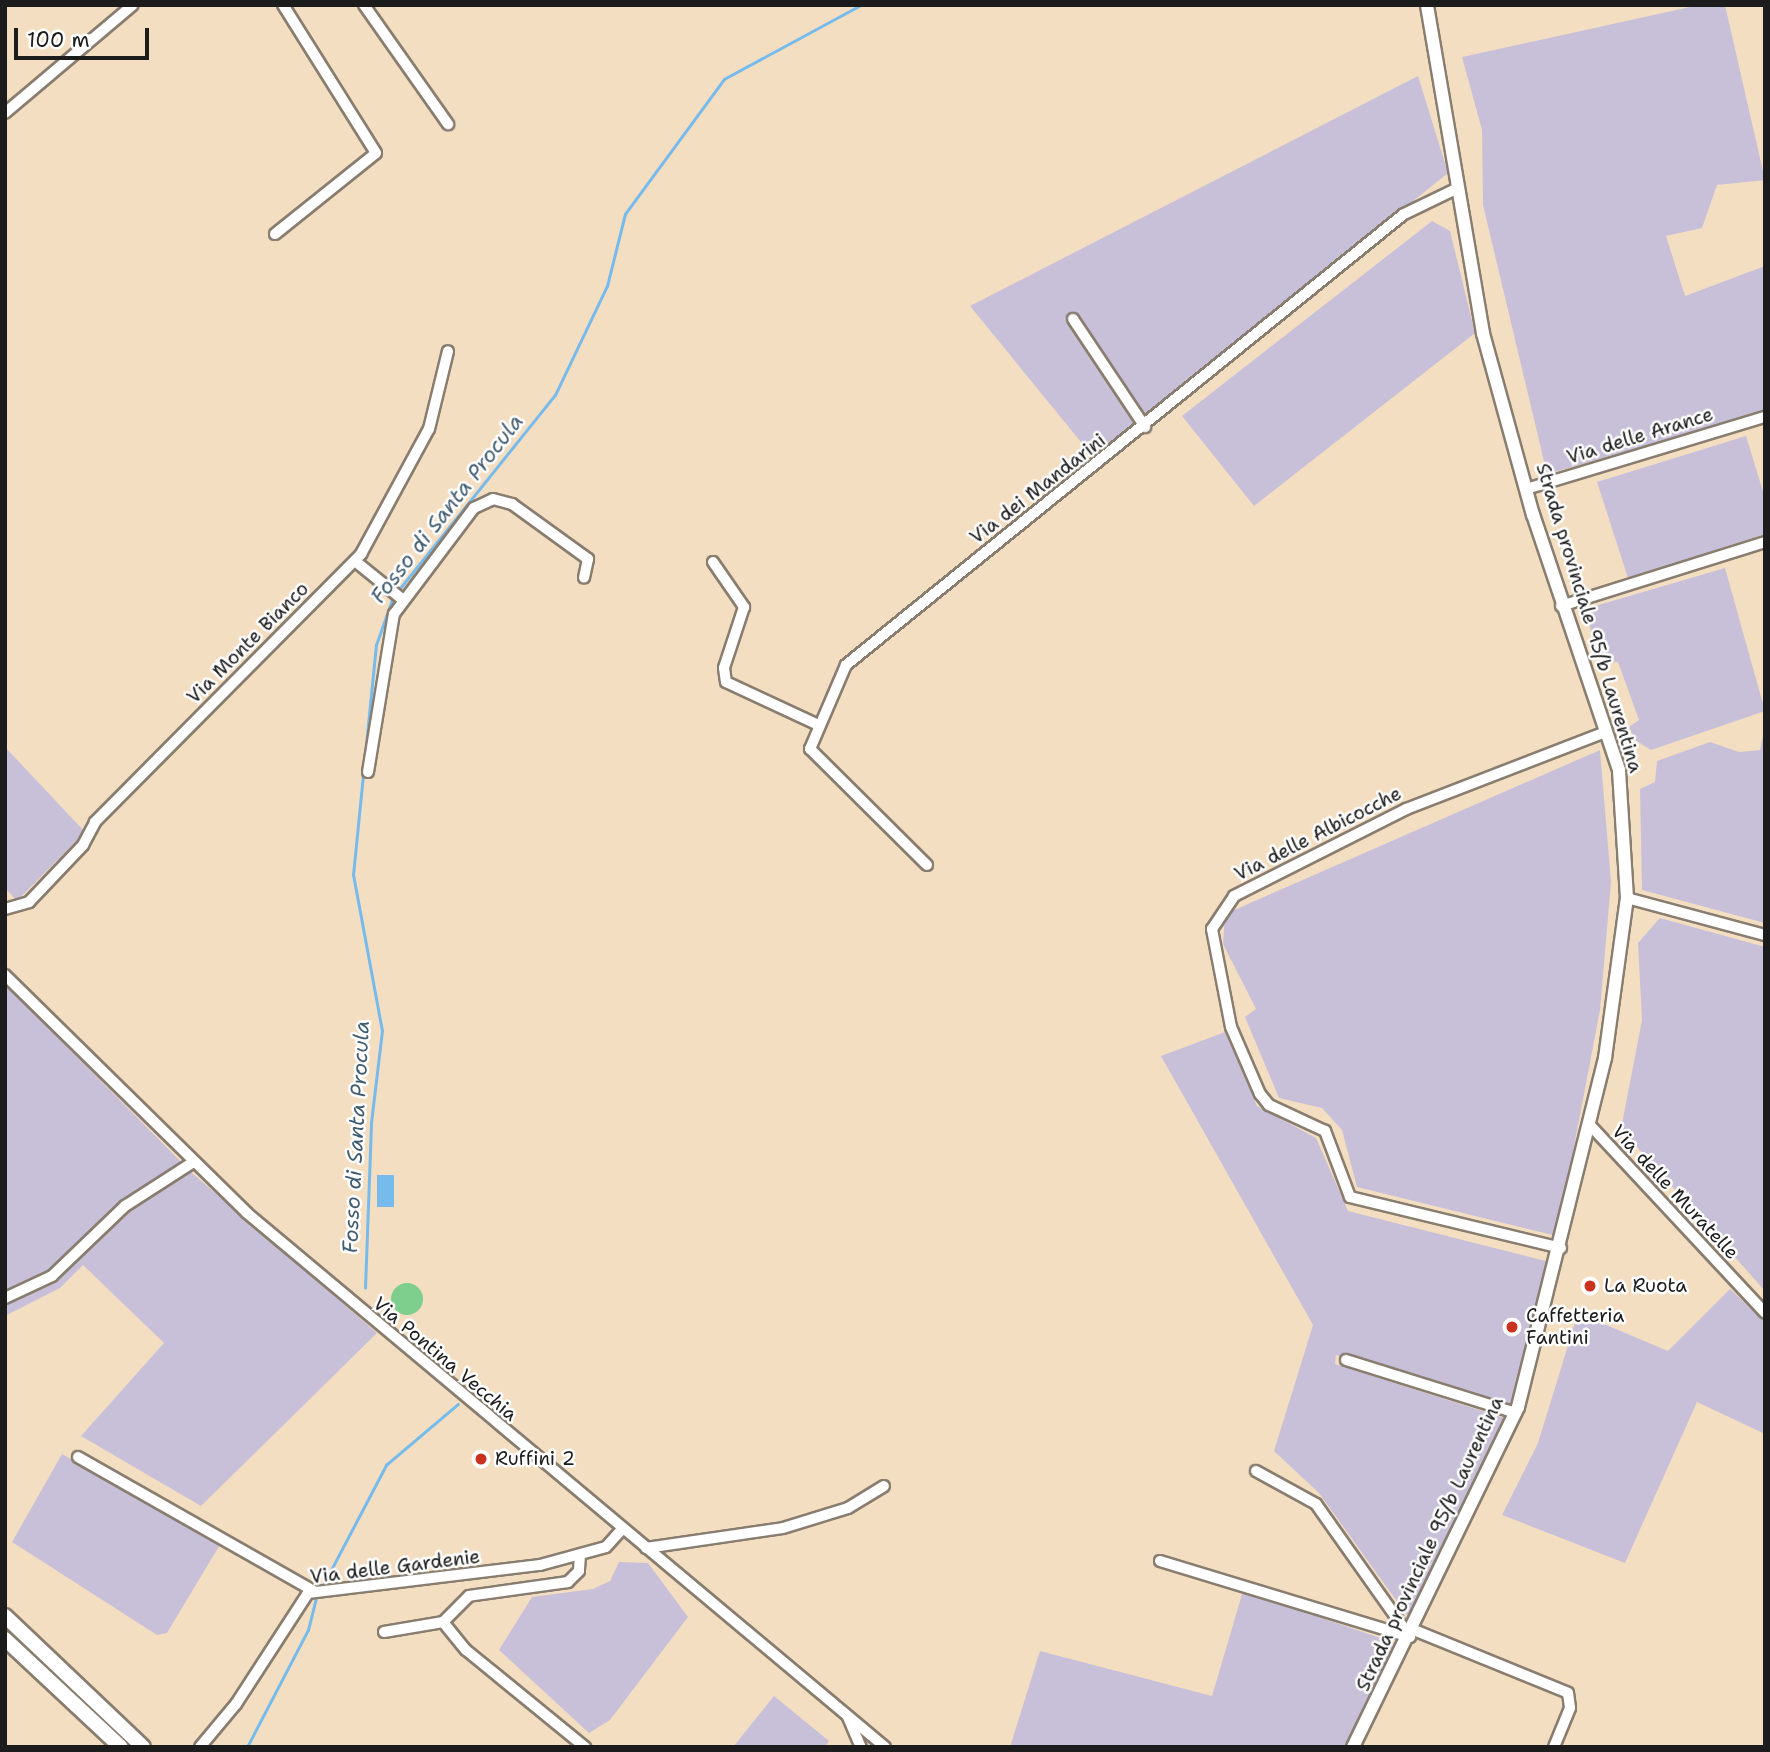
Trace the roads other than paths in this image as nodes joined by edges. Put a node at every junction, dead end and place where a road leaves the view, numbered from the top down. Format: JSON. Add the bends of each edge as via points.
{"nodes":[{"id":1,"x":133,"y":5,"type":"edge"},
{"id":2,"x":283,"y":5,"type":"edge"},
{"id":3,"x":364,"y":5,"type":"edge"},
{"id":4,"x":1427,"y":5,"type":"edge"},
{"id":5,"x":5,"y":113,"type":"edge"},
{"id":6,"x":448,"y":124,"type":"dead end"},
{"id":7,"x":1458,"y":188,"type":"junction"},
{"id":8,"x":275,"y":234,"type":"dead end"},
{"id":9,"x":1073,"y":319,"type":"dead end"},
{"id":10,"x":448,"y":351,"type":"dead end"},
{"id":11,"x":1765,"y":417,"type":"edge"},
{"id":12,"x":1145,"y":427,"type":"junction"},
{"id":13,"x":1526,"y":489,"type":"junction"},
{"id":14,"x":1765,"y":542,"type":"edge"},
{"id":15,"x":355,"y":561,"type":"junction"},
{"id":16,"x":713,"y":562,"type":"dead end"},
{"id":17,"x":584,"y":578,"type":"dead end"},
{"id":18,"x":402,"y":599,"type":"junction"},
{"id":19,"x":1561,"y":606,"type":"junction"},
{"id":20,"x":816,"y":724,"type":"junction"},
{"id":21,"x":1606,"y":732,"type":"junction"},
{"id":22,"x":368,"y":772,"type":"dead end"},
{"id":23,"x":927,"y":865,"type":"dead end"},
{"id":24,"x":1627,"y":898,"type":"junction"},
{"id":25,"x":5,"y":909,"type":"edge"},
{"id":26,"x":1765,"y":935,"type":"edge"},
{"id":27,"x":5,"y":975,"type":"edge"},
{"id":28,"x":1589,"y":1124,"type":"junction"},
{"id":29,"x":192,"y":1163,"type":"junction"},
{"id":30,"x":1561,"y":1248,"type":"junction"},
{"id":31,"x":5,"y":1298,"type":"edge"},
{"id":32,"x":1765,"y":1313,"type":"edge"},
{"id":33,"x":1346,"y":1360,"type":"dead end"},
{"id":34,"x":1516,"y":1413,"type":"junction"},
{"id":35,"x":78,"y":1457,"type":"dead end"},
{"id":36,"x":1256,"y":1471,"type":"dead end"},
{"id":37,"x":884,"y":1486,"type":"dead end"},
{"id":38,"x":622,"y":1529,"type":"junction"},
{"id":39,"x":646,"y":1548,"type":"junction"},
{"id":40,"x":580,"y":1555,"type":"junction"},
{"id":41,"x":1160,"y":1561,"type":"dead end"},
{"id":42,"x":314,"y":1591,"type":"junction"},
{"id":43,"x":5,"y":1616,"type":"edge"},
{"id":44,"x":443,"y":1622,"type":"junction"},
{"id":45,"x":384,"y":1632,"type":"dead end"},
{"id":46,"x":1412,"y":1633,"type":"junction"},
{"id":47,"x":5,"y":1639,"type":"edge"},
{"id":48,"x":846,"y":1713,"type":"junction"},
{"id":49,"x":121,"y":1747,"type":"edge"},
{"id":50,"x":143,"y":1747,"type":"edge"},
{"id":51,"x":200,"y":1747,"type":"edge"},
{"id":52,"x":585,"y":1747,"type":"edge"},
{"id":53,"x":861,"y":1747,"type":"edge"},
{"id":54,"x":884,"y":1747,"type":"edge"},
{"id":55,"x":1353,"y":1747,"type":"edge"},
{"id":56,"x":1553,"y":1747,"type":"edge"}],
"edges":[{"from":1,"to":5,"type":"street"},
{"from":2,"to":8,"type":"street","via":[[376,153]]},
{"from":3,"to":6,"type":"street"},
{"from":4,"to":7,"type":"main road","name":"Strada provinciale 95/b Laurentina"},
{"from":7,"to":12,"type":"street","name":"Via dei Mandarini","via":[[1409,211]]},
{"from":7,"to":13,"type":"main road","name":"Strada provinciale 95/b Laurentina","via":[[1473,292]]},
{"from":9,"to":12,"type":"street"},
{"from":10,"to":15,"type":"street","name":"Via Monte Bianco","via":[[429,429]]},
{"from":11,"to":13,"type":"street","name":"Via delle Arance"},
{"from":12,"to":20,"type":"street","name":"Via dei Mandarini","via":[[857,653]]},
{"from":13,"to":19,"type":"main road","name":"Strada provinciale 95/b Laurentina"},
{"from":14,"to":19,"type":"street"},
{"from":15,"to":18,"type":"street"},
{"from":15,"to":25,"type":"street","name":"Via Monte Bianco","via":[[95,822],[83,845],[29,902]]},
{"from":16,"to":20,"type":"street","via":[[745,610],[724,679]]},
{"from":17,"to":18,"type":"street","via":[[588,559],[510,503],[493,499],[471,511]]},
{"from":18,"to":22,"type":"street","via":[[385,646]]},
{"from":19,"to":21,"type":"main road","name":"Strada provinciale 95/b Laurentina"},
{"from":20,"to":23,"type":"street","via":[[812,751]]},
{"from":21,"to":24,"type":"main road","name":"Strada provinciale 95/b Laurentina","via":[[1624,798]]},
{"from":21,"to":30,"type":"street","name":"Via delle Albicocche","via":[[1405,809],[1234,896],[1212,929],[1231,1027],[1260,1094],[1272,1107],[1325,1131],[1350,1197]]},
{"from":24,"to":26,"type":"street"},
{"from":24,"to":28,"type":"main road","name":"Strada provinciale 95/b Laurentina","via":[[1615,1004]]},
{"from":27,"to":29,"type":"street","name":"Via Pontina Vecchia"},
{"from":28,"to":30,"type":"main road","name":"Strada provinciale 95/b Laurentina"},
{"from":28,"to":32,"type":"street","name":"Via delle Muratelle"},
{"from":29,"to":31,"type":"street","via":[[125,1206],[52,1276]]},
{"from":29,"to":38,"type":"street","name":"Via Pontina Vecchia"},
{"from":30,"to":34,"type":"main road","name":"Strada provinciale 95/b Laurentina"},
{"from":33,"to":34,"type":"street"},
{"from":34,"to":46,"type":"main road","name":"Strada provinciale 95/b Laurentina"},
{"from":35,"to":42,"type":"street"},
{"from":36,"to":46,"type":"street","via":[[1319,1507]]},
{"from":37,"to":39,"type":"street","via":[[848,1508],[783,1528]]},
{"from":38,"to":39,"type":"street","name":"Via Pontina Vecchia"},
{"from":38,"to":40,"type":"street","name":"Via delle Gardenie","via":[[611,1544]]},
{"from":39,"to":48,"type":"street","name":"Via Pontina Vecchia"},
{"from":40,"to":42,"type":"street","name":"Via delle Gardenie","via":[[520,1569]]},
{"from":40,"to":44,"type":"street","via":[[579,1571],[568,1581],[469,1596]]},
{"from":41,"to":46,"type":"street"},
{"from":42,"to":51,"type":"street","name":"Via delle Gardenie","via":[[293,1608],[236,1704]]},
{"from":43,"to":50,"type":"highway"},
{"from":44,"to":45,"type":"street"},
{"from":44,"to":52,"type":"street","via":[[466,1650]]},
{"from":46,"to":55,"type":"main road","name":"Strada provinciale 95/b Laurentina"},
{"from":46,"to":56,"type":"street","via":[[1568,1693],[1570,1708]]},
{"from":47,"to":49,"type":"highway"},
{"from":48,"to":53,"type":"street"},
{"from":48,"to":54,"type":"street","name":"Via Pontina Vecchia"}]}
